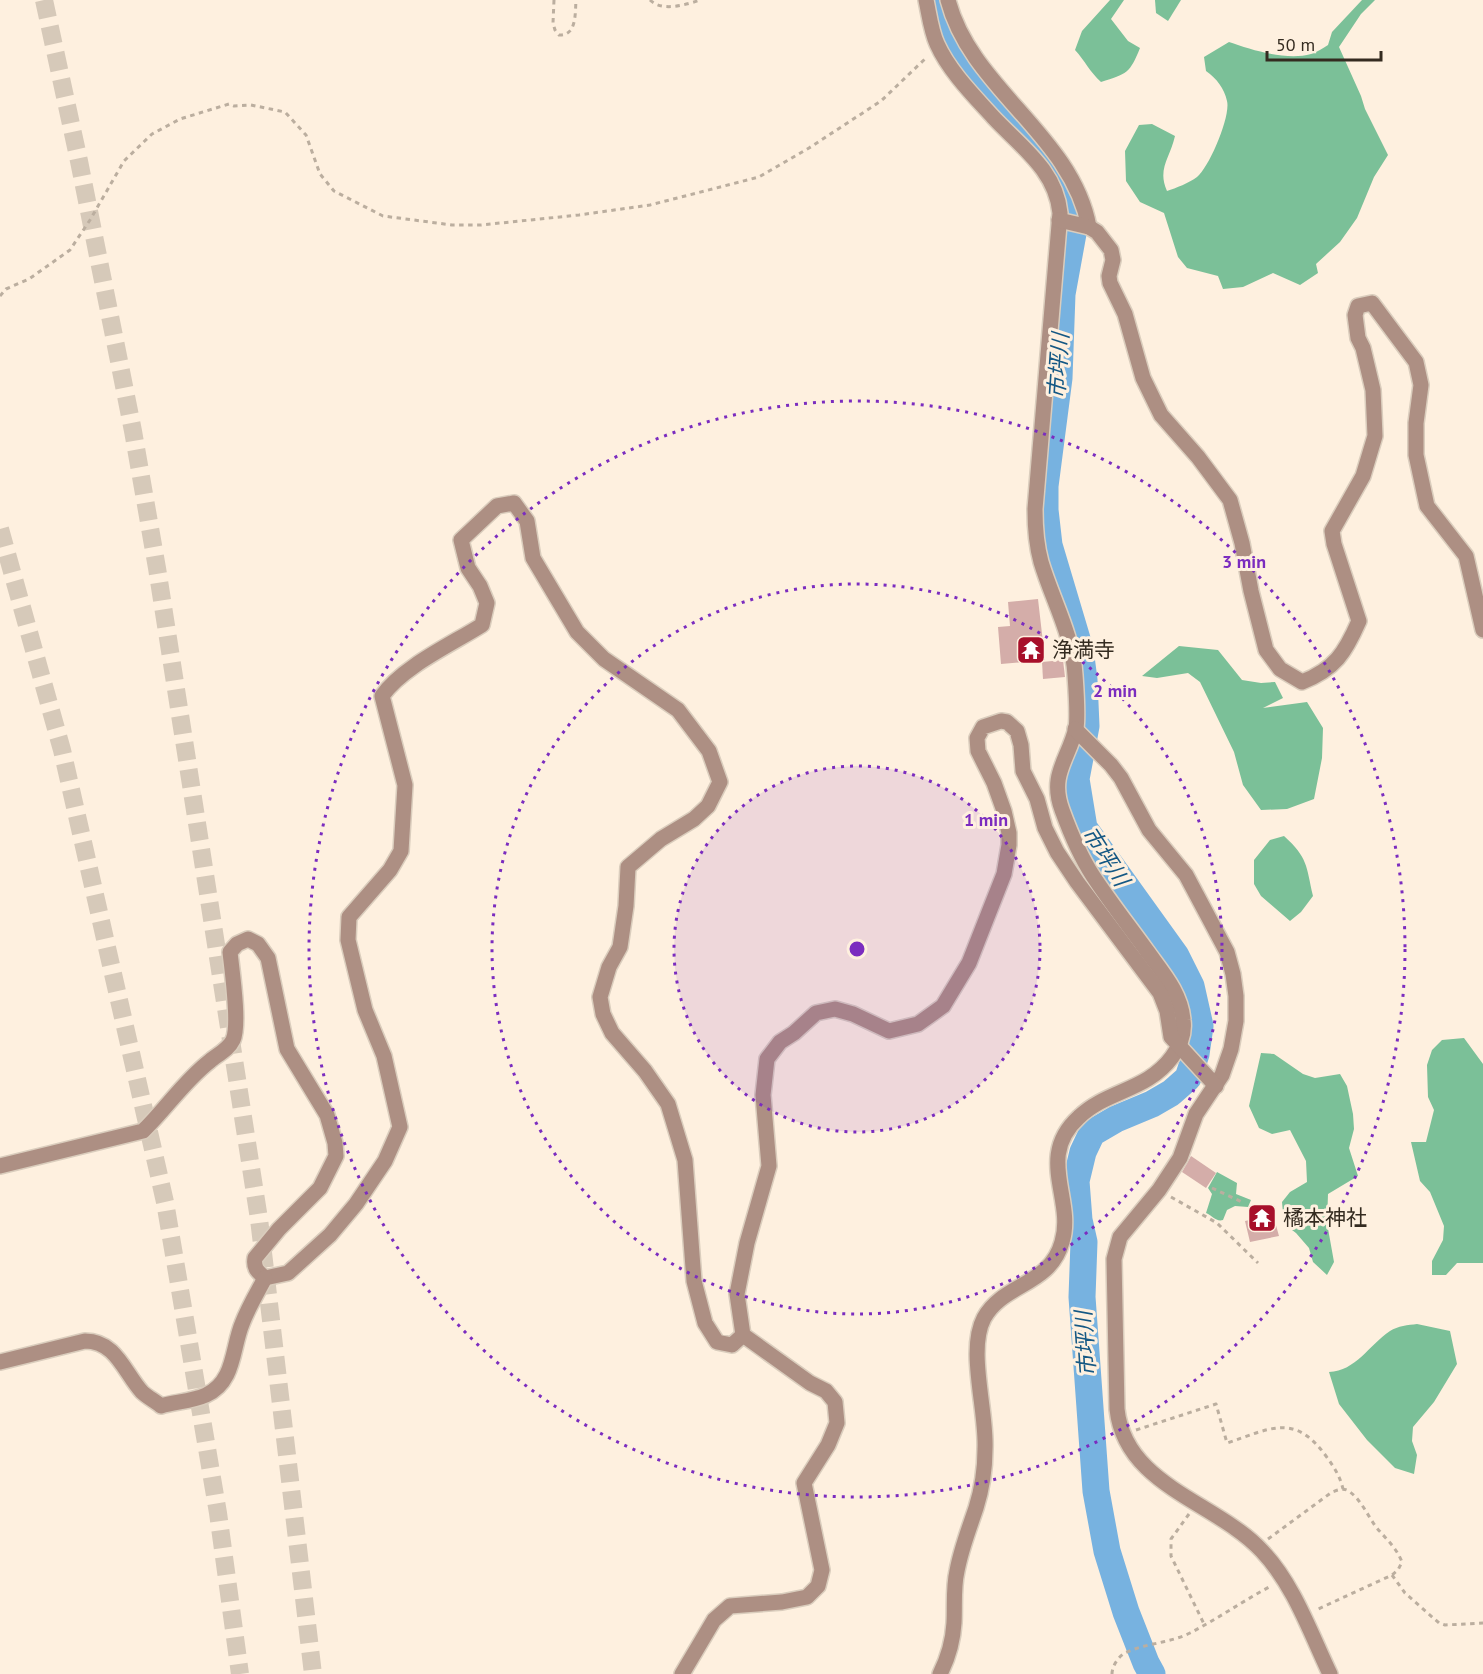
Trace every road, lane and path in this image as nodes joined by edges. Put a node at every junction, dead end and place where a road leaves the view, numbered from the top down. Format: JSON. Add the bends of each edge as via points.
{"nodes":[{"id":1,"x":554,"y":0,"type":"edge"},
{"id":2,"x":576,"y":0,"type":"edge"},
{"id":3,"x":650,"y":0,"type":"edge"},
{"id":4,"x":700,"y":0,"type":"edge"},
{"id":5,"x":926,"y":0,"type":"edge"},
{"id":6,"x":948,"y":0,"type":"edge"},
{"id":7,"x":937,"y":45,"type":"junction"},
{"id":8,"x":1049,"y":147,"type":"junction"},
{"id":9,"x":1035,"y":158,"type":"junction"},
{"id":10,"x":1059,"y":220,"type":"junction"},
{"id":11,"x":1089,"y":227,"type":"junction"},
{"id":12,"x":0,"y":296,"type":"edge"},
{"id":13,"x":1483,"y":630,"type":"edge"},
{"id":14,"x":1075,"y":729,"type":"junction"},
{"id":15,"x":1180,"y":1046,"type":"junction"},
{"id":16,"x":1216,"y":1086,"type":"junction"},
{"id":17,"x":0,"y":1166,"type":"edge"},
{"id":18,"x":1212,"y":1188,"type":"dead end"},
{"id":19,"x":1159,"y":1190,"type":"junction"},
{"id":20,"x":1244,"y":1203,"type":"dead end"},
{"id":21,"x":1258,"y":1263,"type":"dead end"},
{"id":22,"x":265,"y":1278,"type":"junction"},
{"id":23,"x":743,"y":1335,"type":"junction"},
{"id":24,"x":0,"y":1362,"type":"edge"},
{"id":25,"x":1123,"y":1435,"type":"junction"},
{"id":26,"x":1343,"y":1489,"type":"junction"},
{"id":27,"x":1196,"y":1503,"type":"junction"},
{"id":28,"x":1258,"y":1546,"type":"junction"},
{"id":29,"x":1392,"y":1575,"type":"junction"},
{"id":30,"x":1284,"y":1579,"type":"junction"},
{"id":31,"x":1303,"y":1616,"type":"junction"},
{"id":32,"x":1483,"y":1623,"type":"edge"},
{"id":33,"x":1204,"y":1624,"type":"junction"},
{"id":34,"x":682,"y":1674,"type":"edge"},
{"id":35,"x":940,"y":1674,"type":"edge"},
{"id":36,"x":1112,"y":1674,"type":"edge"},
{"id":37,"x":1330,"y":1674,"type":"edge"}],
"edges":[{"from":1,"to":2,"type":"path","via":[[555,30],[563,36],[573,27]]},
{"from":3,"to":4,"type":"path","via":[[665,7]]},
{"from":5,"to":7,"type":"street"},
{"from":6,"to":8,"type":"street","via":[[957,27],[975,59]]},
{"from":7,"to":9,"type":"street","via":[[993,117]]},
{"from":7,"to":12,"type":"path","via":[[922,64],[881,100],[759,177],[650,205],[481,225],[383,216],[334,191],[320,174],[306,135],[285,112],[229,104],[152,134],[124,161],[70,250]]},
{"from":8,"to":9,"type":"street"},
{"from":8,"to":11,"type":"street","via":[[1083,203]]},
{"from":9,"to":10,"type":"street","via":[[1057,195]]},
{"from":10,"to":11,"type":"street"},
{"from":10,"to":14,"type":"street","via":[[1035,525],[1041,562],[1073,659]]},
{"from":11,"to":13,"type":"street","via":[[1111,250],[1110,283],[1127,320],[1152,398],[1171,428],[1230,500],[1266,650],[1280,669],[1302,682],[1322,674],[1350,642],[1359,621],[1332,531],[1363,476],[1375,436],[1373,390],[1354,315],[1358,306],[1372,303],[1416,362],[1421,385],[1416,455],[1427,506],[1466,556]]},
{"from":14,"to":15,"type":"street","via":[[1059,771],[1057,790],[1062,809],[1092,876],[1176,994],[1184,1028]]},
{"from":14,"to":16,"type":"street","via":[[1129,789],[1149,830],[1189,880],[1227,952],[1235,986],[1236,1021],[1231,1049]]},
{"from":15,"to":16,"type":"street"},
{"from":15,"to":23,"type":"street","via":[[1169,1032],[1160,993],[1077,882],[1050,839],[1023,771],[1017,731],[1007,722],[988,724],[979,732],[976,742],[1004,811],[1009,845],[1004,874],[969,963],[943,1006],[918,1024],[889,1031],[835,1009],[816,1013],[780,1042],[767,1059],[763,1095],[769,1166],[737,1294]]},
{"from":15,"to":35,"type":"street","via":[[1151,1078],[1092,1107],[1068,1128],[1058,1154],[1065,1222],[1059,1252],[1040,1275],[995,1303],[981,1326],[977,1354],[985,1428],[984,1465],[957,1567],[953,1633]]},
{"from":16,"to":19,"type":"street","via":[[1196,1114],[1180,1158]]},
{"from":17,"to":22,"type":"street","via":[[142,1131],[150,1124],[199,1069],[233,1040],[236,1026],[231,952],[248,939],[258,944],[268,958],[287,1049],[327,1115],[336,1156],[320,1188],[255,1258],[257,1271]]},
{"from":18,"to":20,"type":"path"},
{"from":19,"to":21,"type":"path","via":[[1217,1223]]},
{"from":19,"to":25,"type":"street","via":[[1120,1237],[1114,1259],[1117,1409]]},
{"from":22,"to":23,"type":"street","via":[[288,1274],[330,1235],[385,1161],[400,1127],[384,1056],[365,1010],[348,940],[349,917],[390,870],[400,851],[405,785],[382,696],[406,672],[482,625],[487,603],[468,568],[461,540],[497,506],[514,503],[527,521],[533,558],[577,632],[604,659],[678,710],[709,751],[720,782],[708,806],[694,819],[661,839],[628,867],[620,947],[600,997],[612,1033],[668,1104],[685,1160],[694,1281],[705,1323],[717,1342],[732,1345]]},
{"from":22,"to":24,"type":"street","via":[[241,1325],[227,1376],[206,1396],[161,1406],[143,1393],[114,1352],[96,1341]]},
{"from":23,"to":34,"type":"street","via":[[826,1391],[835,1402],[837,1423],[804,1483],[822,1570],[818,1586],[807,1597],[730,1606],[714,1620]]},
{"from":25,"to":26,"type":"path","via":[[1216,1404],[1227,1443],[1264,1431],[1294,1428],[1321,1449],[1337,1471]]},
{"from":25,"to":27,"type":"street","via":[[1146,1468]]},
{"from":26,"to":28,"type":"path","via":[[1332,1492]]},
{"from":26,"to":29,"type":"path","via":[[1356,1498],[1397,1551],[1401,1562]]},
{"from":27,"to":28,"type":"street"},
{"from":27,"to":33,"type":"path","via":[[1170,1545],[1179,1576]]},
{"from":28,"to":30,"type":"street"},
{"from":29,"to":31,"type":"path"},
{"from":29,"to":32,"type":"path","via":[[1405,1593],[1438,1623]]},
{"from":30,"to":31,"type":"street"},
{"from":30,"to":33,"type":"path"},
{"from":31,"to":37,"type":"street"},
{"from":33,"to":36,"type":"path","via":[[1179,1638],[1125,1652]]}]}
